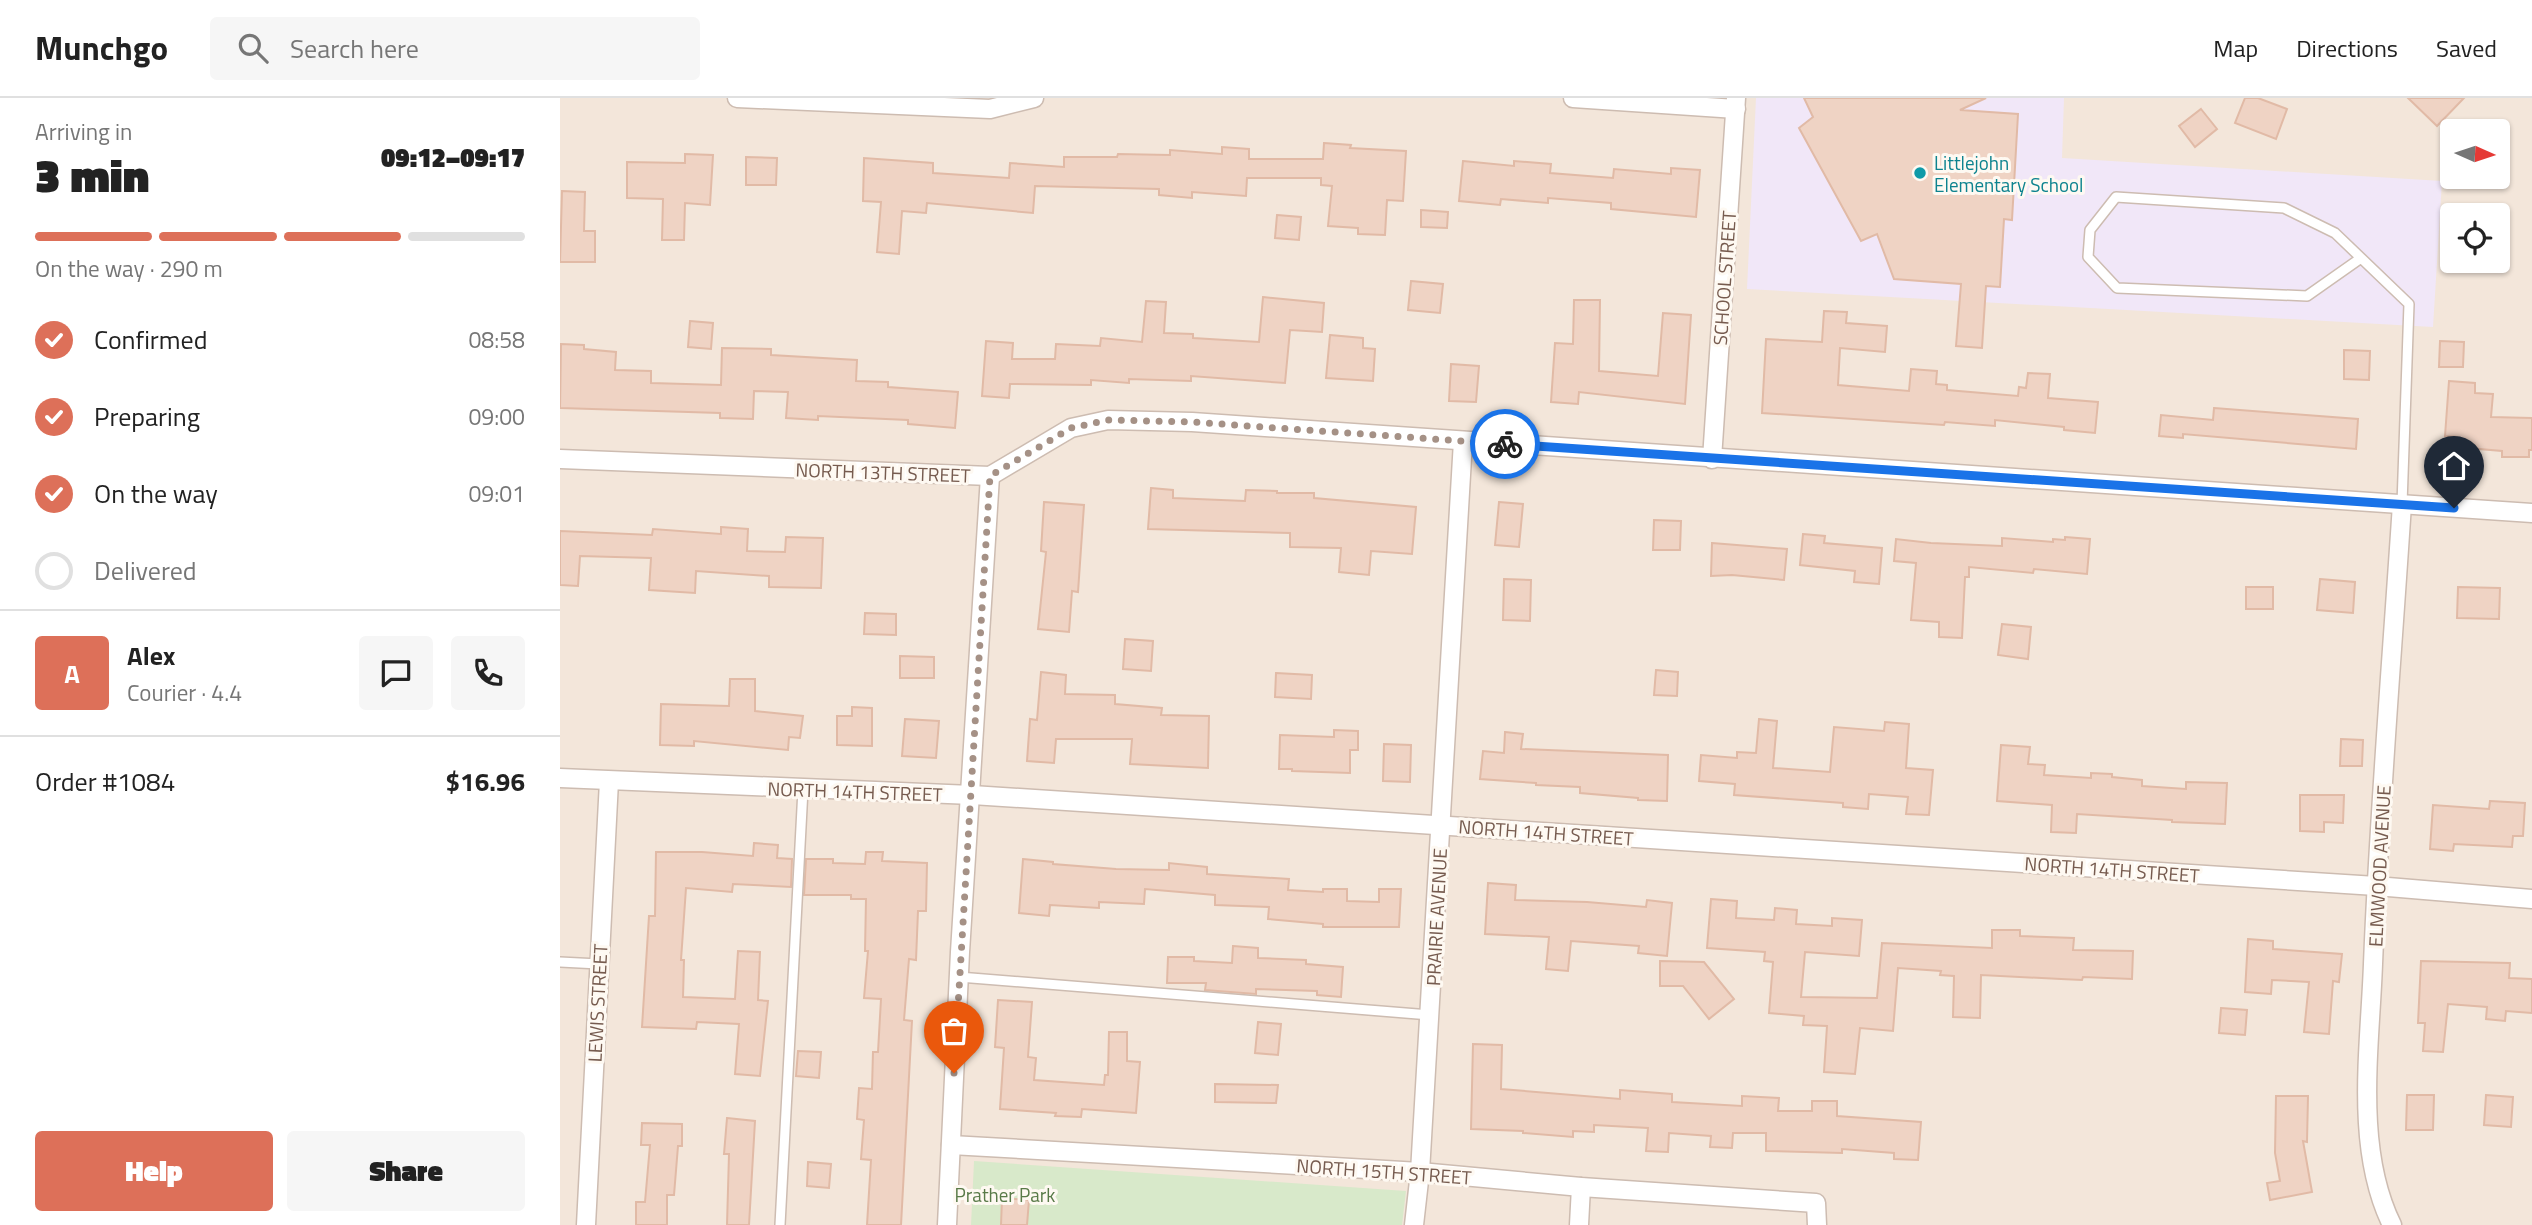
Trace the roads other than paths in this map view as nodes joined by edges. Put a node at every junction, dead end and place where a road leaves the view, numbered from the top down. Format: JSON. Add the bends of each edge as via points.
{"nodes":[{"id":1,"x":737,"y":98,"type":"edge"},
{"id":2,"x":1034,"y":98,"type":"edge"},
{"id":3,"x":1573,"y":98,"type":"edge"},
{"id":4,"x":990,"y":103,"type":"edge"},
{"id":5,"x":1736,"y":103,"type":"edge"},
{"id":6,"x":2361,"y":258,"type":"junction"},
{"id":7,"x":1463,"y":441,"type":"junction"},
{"id":8,"x":560,"y":459,"type":"edge"},
{"id":9,"x":1712,"y":459,"type":"junction"},
{"id":10,"x":990,"y":476,"type":"junction"},
{"id":11,"x":2402,"y":505,"type":"junction"},
{"id":12,"x":2532,"y":513,"type":"edge"},
{"id":13,"x":560,"y":778,"type":"edge"},
{"id":14,"x":609,"y":781,"type":"junction"},
{"id":15,"x":803,"y":789,"type":"junction"},
{"id":16,"x":972,"y":795,"type":"junction"},
{"id":17,"x":1442,"y":825,"type":"junction"},
{"id":18,"x":2376,"y":886,"type":"junction"},
{"id":19,"x":2532,"y":899,"type":"edge"},
{"id":20,"x":560,"y":962,"type":"edge"},
{"id":21,"x":600,"y":964,"type":"junction"},
{"id":22,"x":959,"y":977,"type":"junction"},
{"id":23,"x":1430,"y":1015,"type":"junction"},
{"id":24,"x":951,"y":1145,"type":"junction"},
{"id":25,"x":1420,"y":1172,"type":"junction"},
{"id":26,"x":1581,"y":1187,"type":"junction"},
{"id":27,"x":586,"y":1225,"type":"edge"},
{"id":28,"x":780,"y":1225,"type":"edge"},
{"id":29,"x":947,"y":1225,"type":"edge"},
{"id":30,"x":1414,"y":1225,"type":"edge"},
{"id":31,"x":1579,"y":1225,"type":"edge"},
{"id":32,"x":1817,"y":1225,"type":"edge"},
{"id":33,"x":2392,"y":1225,"type":"edge"}],
"edges":[{"from":1,"to":4,"type":"street"},
{"from":2,"to":4,"type":"street"},
{"from":3,"to":5,"type":"street"},
{"from":5,"to":9,"type":"street","name":"SCHOOL STREET"},
{"from":6,"to":6,"type":"lane","via":[[2335,233],[2284,208],[2116,197],[2090,230],[2088,257],[2117,288],[2307,296]]},
{"from":6,"to":11,"type":"lane","via":[[2409,304]]},
{"from":7,"to":9,"type":"street","name":"NORTH 13TH STREET"},
{"from":7,"to":10,"type":"street","name":"NORTH 13TH STREET","via":[[1108,420],[1071,428]]},
{"from":7,"to":17,"type":"street","name":"PRAIRIE AVENUE"},
{"from":8,"to":10,"type":"street","name":"NORTH 13TH STREET"},
{"from":9,"to":11,"type":"street","name":"NORTH 13TH STREET"},
{"from":10,"to":16,"type":"street"},
{"from":11,"to":12,"type":"street","name":"NORTH 13TH STREET"},
{"from":11,"to":18,"type":"street","name":"ELMWOOD AVENUE"},
{"from":13,"to":14,"type":"street","name":"NORTH 14TH STREET"},
{"from":14,"to":15,"type":"street","name":"NORTH 14TH STREET"},
{"from":14,"to":21,"type":"street","name":"LEWIS STREET"},
{"from":15,"to":16,"type":"street","name":"NORTH 14TH STREET"},
{"from":15,"to":28,"type":"lane"},
{"from":16,"to":17,"type":"street","name":"NORTH 14TH STREET"},
{"from":16,"to":22,"type":"street"},
{"from":17,"to":18,"type":"street","name":"NORTH 14TH STREET"},
{"from":17,"to":23,"type":"street","name":"PRAIRIE AVENUE"},
{"from":18,"to":19,"type":"street","name":"NORTH 14TH STREET"},
{"from":18,"to":33,"type":"street","name":"ELMWOOD AVENUE","via":[[2370,1149],[2381,1201]]},
{"from":20,"to":21,"type":"lane"},
{"from":21,"to":27,"type":"street","name":"LEWIS STREET"},
{"from":22,"to":23,"type":"lane"},
{"from":22,"to":24,"type":"street"},
{"from":23,"to":25,"type":"street","name":"PRAIRIE AVENUE"},
{"from":24,"to":25,"type":"street","name":"NORTH 15TH STREET"},
{"from":24,"to":29,"type":"street"},
{"from":25,"to":26,"type":"street","name":"NORTH 15TH STREET"},
{"from":25,"to":30,"type":"street","name":"PRAIRIE AVENUE"},
{"from":26,"to":31,"type":"street"},
{"from":26,"to":32,"type":"street","name":"NORTH 15TH STREET","via":[[1816,1203]]}]}
